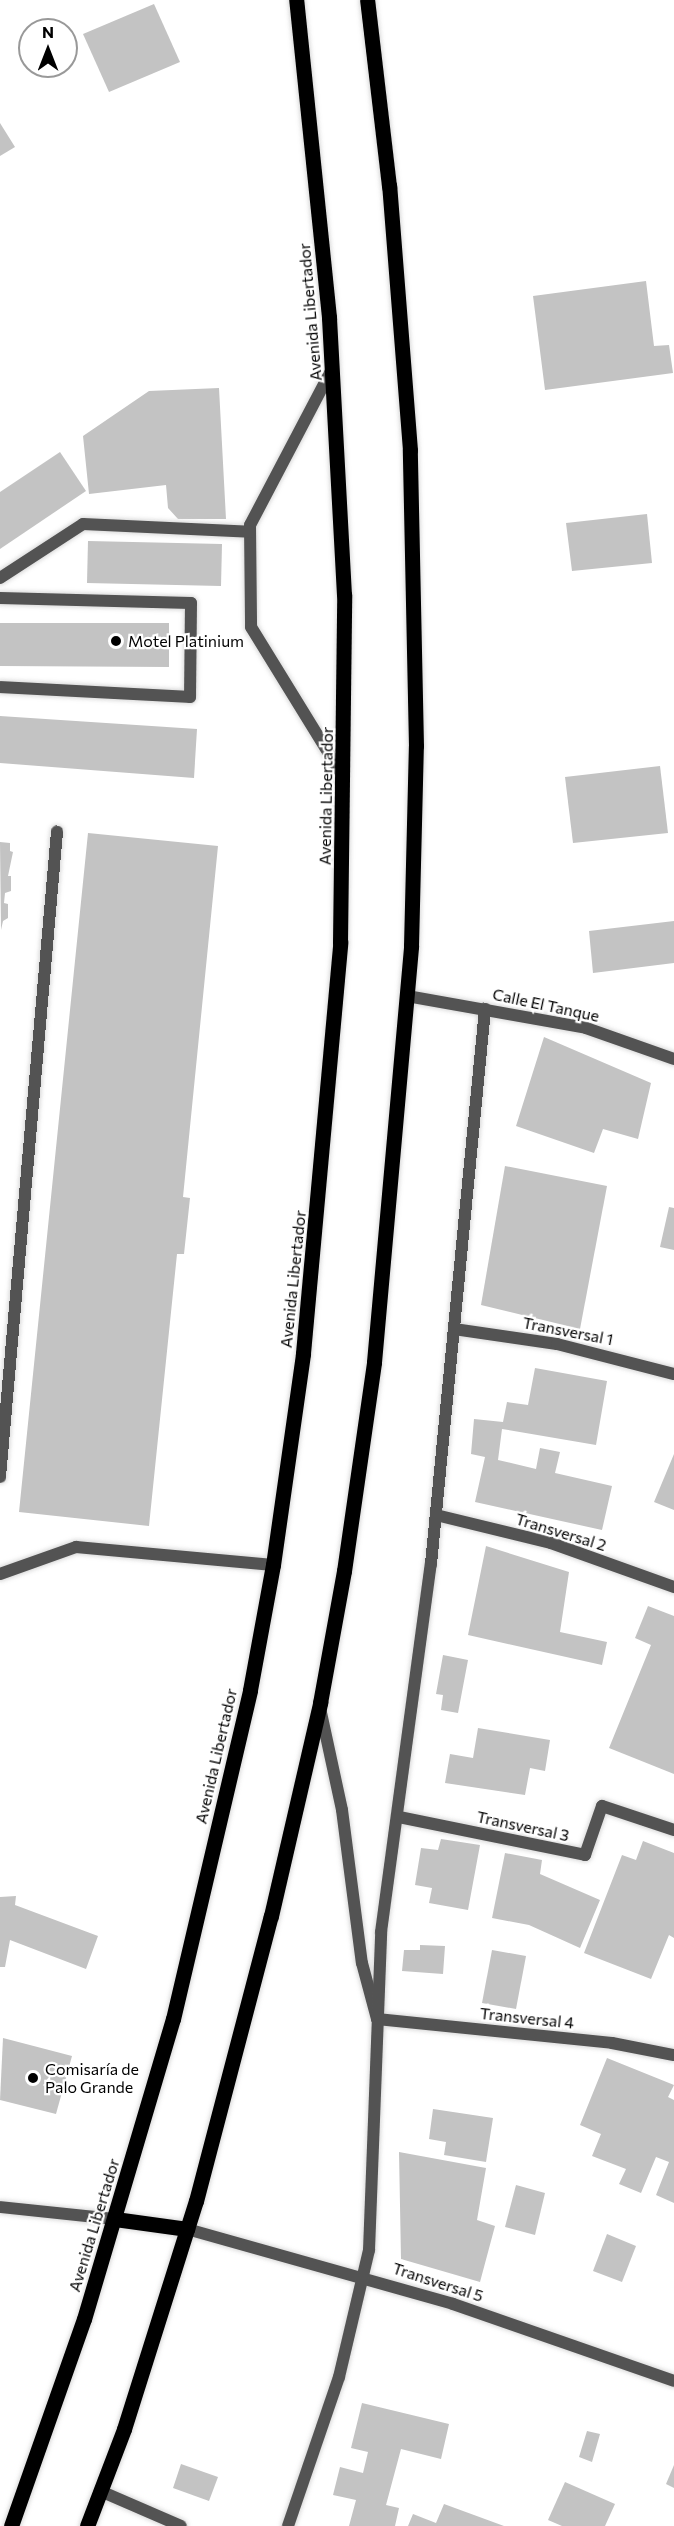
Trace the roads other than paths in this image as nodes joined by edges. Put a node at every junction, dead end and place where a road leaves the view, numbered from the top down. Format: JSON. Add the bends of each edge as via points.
{"nodes":[{"id":1,"x":296,"y":0,"type":"edge"},
{"id":2,"x":368,"y":0,"type":"edge"},
{"id":3,"x":333,"y":367,"type":"junction"},
{"id":4,"x":250,"y":532,"type":"junction"},
{"id":5,"x":0,"y":578,"type":"edge"},
{"id":6,"x":0,"y":598,"type":"edge"},
{"id":7,"x":0,"y":687,"type":"edge"},
{"id":8,"x":344,"y":778,"type":"junction"},
{"id":9,"x":57,"y":832,"type":"dead end"},
{"id":10,"x":407,"y":996,"type":"junction"},
{"id":11,"x":486,"y":1009,"type":"junction"},
{"id":12,"x":674,"y":1059,"type":"edge"},
{"id":13,"x":454,"y":1329,"type":"junction"},
{"id":14,"x":674,"y":1374,"type":"edge"},
{"id":15,"x":0,"y":1477,"type":"edge"},
{"id":16,"x":436,"y":1515,"type":"junction"},
{"id":17,"x":273,"y":1565,"type":"junction"},
{"id":18,"x":0,"y":1574,"type":"edge"},
{"id":19,"x":674,"y":1587,"type":"edge"},
{"id":20,"x":320,"y":1703,"type":"junction"},
{"id":21,"x":399,"y":1817,"type":"junction"},
{"id":22,"x":674,"y":1830,"type":"edge"},
{"id":23,"x":376,"y":2019,"type":"junction"},
{"id":24,"x":674,"y":2055,"type":"edge"},
{"id":25,"x":0,"y":2207,"type":"edge"},
{"id":26,"x":115,"y":2219,"type":"junction"},
{"id":27,"x":187,"y":2229,"type":"junction"},
{"id":28,"x":364,"y":2276,"type":"junction"},
{"id":29,"x":674,"y":2381,"type":"edge"},
{"id":30,"x":100,"y":2491,"type":"junction"},
{"id":31,"x":11,"y":2526,"type":"edge"},
{"id":32,"x":87,"y":2526,"type":"edge"},
{"id":33,"x":181,"y":2526,"type":"edge"},
{"id":34,"x":288,"y":2526,"type":"edge"}],
"edges":[{"from":1,"to":3,"type":"main road","name":"Avenida Libertador"},
{"from":2,"to":10,"type":"main road","via":[[389,186],[410,461],[416,758]]},
{"from":3,"to":4,"type":"street"},
{"from":3,"to":8,"type":"main road","name":"Avenida Libertador","via":[[344,595]]},
{"from":4,"to":5,"type":"street","via":[[83,524]]},
{"from":4,"to":8,"type":"street","via":[[251,627]]},
{"from":6,"to":7,"type":"street","via":[[191,603],[190,697]]},
{"from":8,"to":17,"type":"main road","name":"Avenida Libertador","via":[[340,943],[315,1251]]},
{"from":9,"to":15,"type":"street"},
{"from":10,"to":11,"type":"street","name":"Calle El Tanque"},
{"from":10,"to":20,"type":"main road","via":[[374,1362],[344,1571]]},
{"from":11,"to":12,"type":"street","name":"Calle El Tanque","via":[[586,1028]]},
{"from":11,"to":13,"type":"street"},
{"from":13,"to":14,"type":"street","name":"Transversal 1","via":[[557,1344]]},
{"from":13,"to":16,"type":"street"},
{"from":16,"to":19,"type":"street","name":"Transversal 2","via":[[551,1543]]},
{"from":16,"to":21,"type":"street"},
{"from":17,"to":18,"type":"street","via":[[76,1547]]},
{"from":17,"to":26,"type":"main road","name":"Avenida Libertador","via":[[250,1690],[202,1900],[173,2019]]},
{"from":20,"to":23,"type":"street","via":[[342,1810],[362,1963]]},
{"from":20,"to":27,"type":"main road","via":[[241,2037]]},
{"from":21,"to":22,"type":"street","name":"Transversal 3","via":[[585,1856],[602,1806]]},
{"from":21,"to":23,"type":"street","via":[[381,1932]]},
{"from":23,"to":24,"type":"street","name":"Transversal 4","via":[[612,2043]]},
{"from":23,"to":28,"type":"street","via":[[369,2250]]},
{"from":25,"to":26,"type":"street"},
{"from":26,"to":27,"type":"main road"},
{"from":26,"to":31,"type":"main road","name":"Avenida Libertador","via":[[57,2406]]},
{"from":27,"to":28,"type":"street","name":"Transversal 5"},
{"from":27,"to":30,"type":"main road","via":[[124,2429]]},
{"from":28,"to":29,"type":"street","name":"Transversal 5"},
{"from":28,"to":34,"type":"street","via":[[339,2377]]},
{"from":30,"to":32,"type":"main road"},
{"from":30,"to":33,"type":"street"}]}
